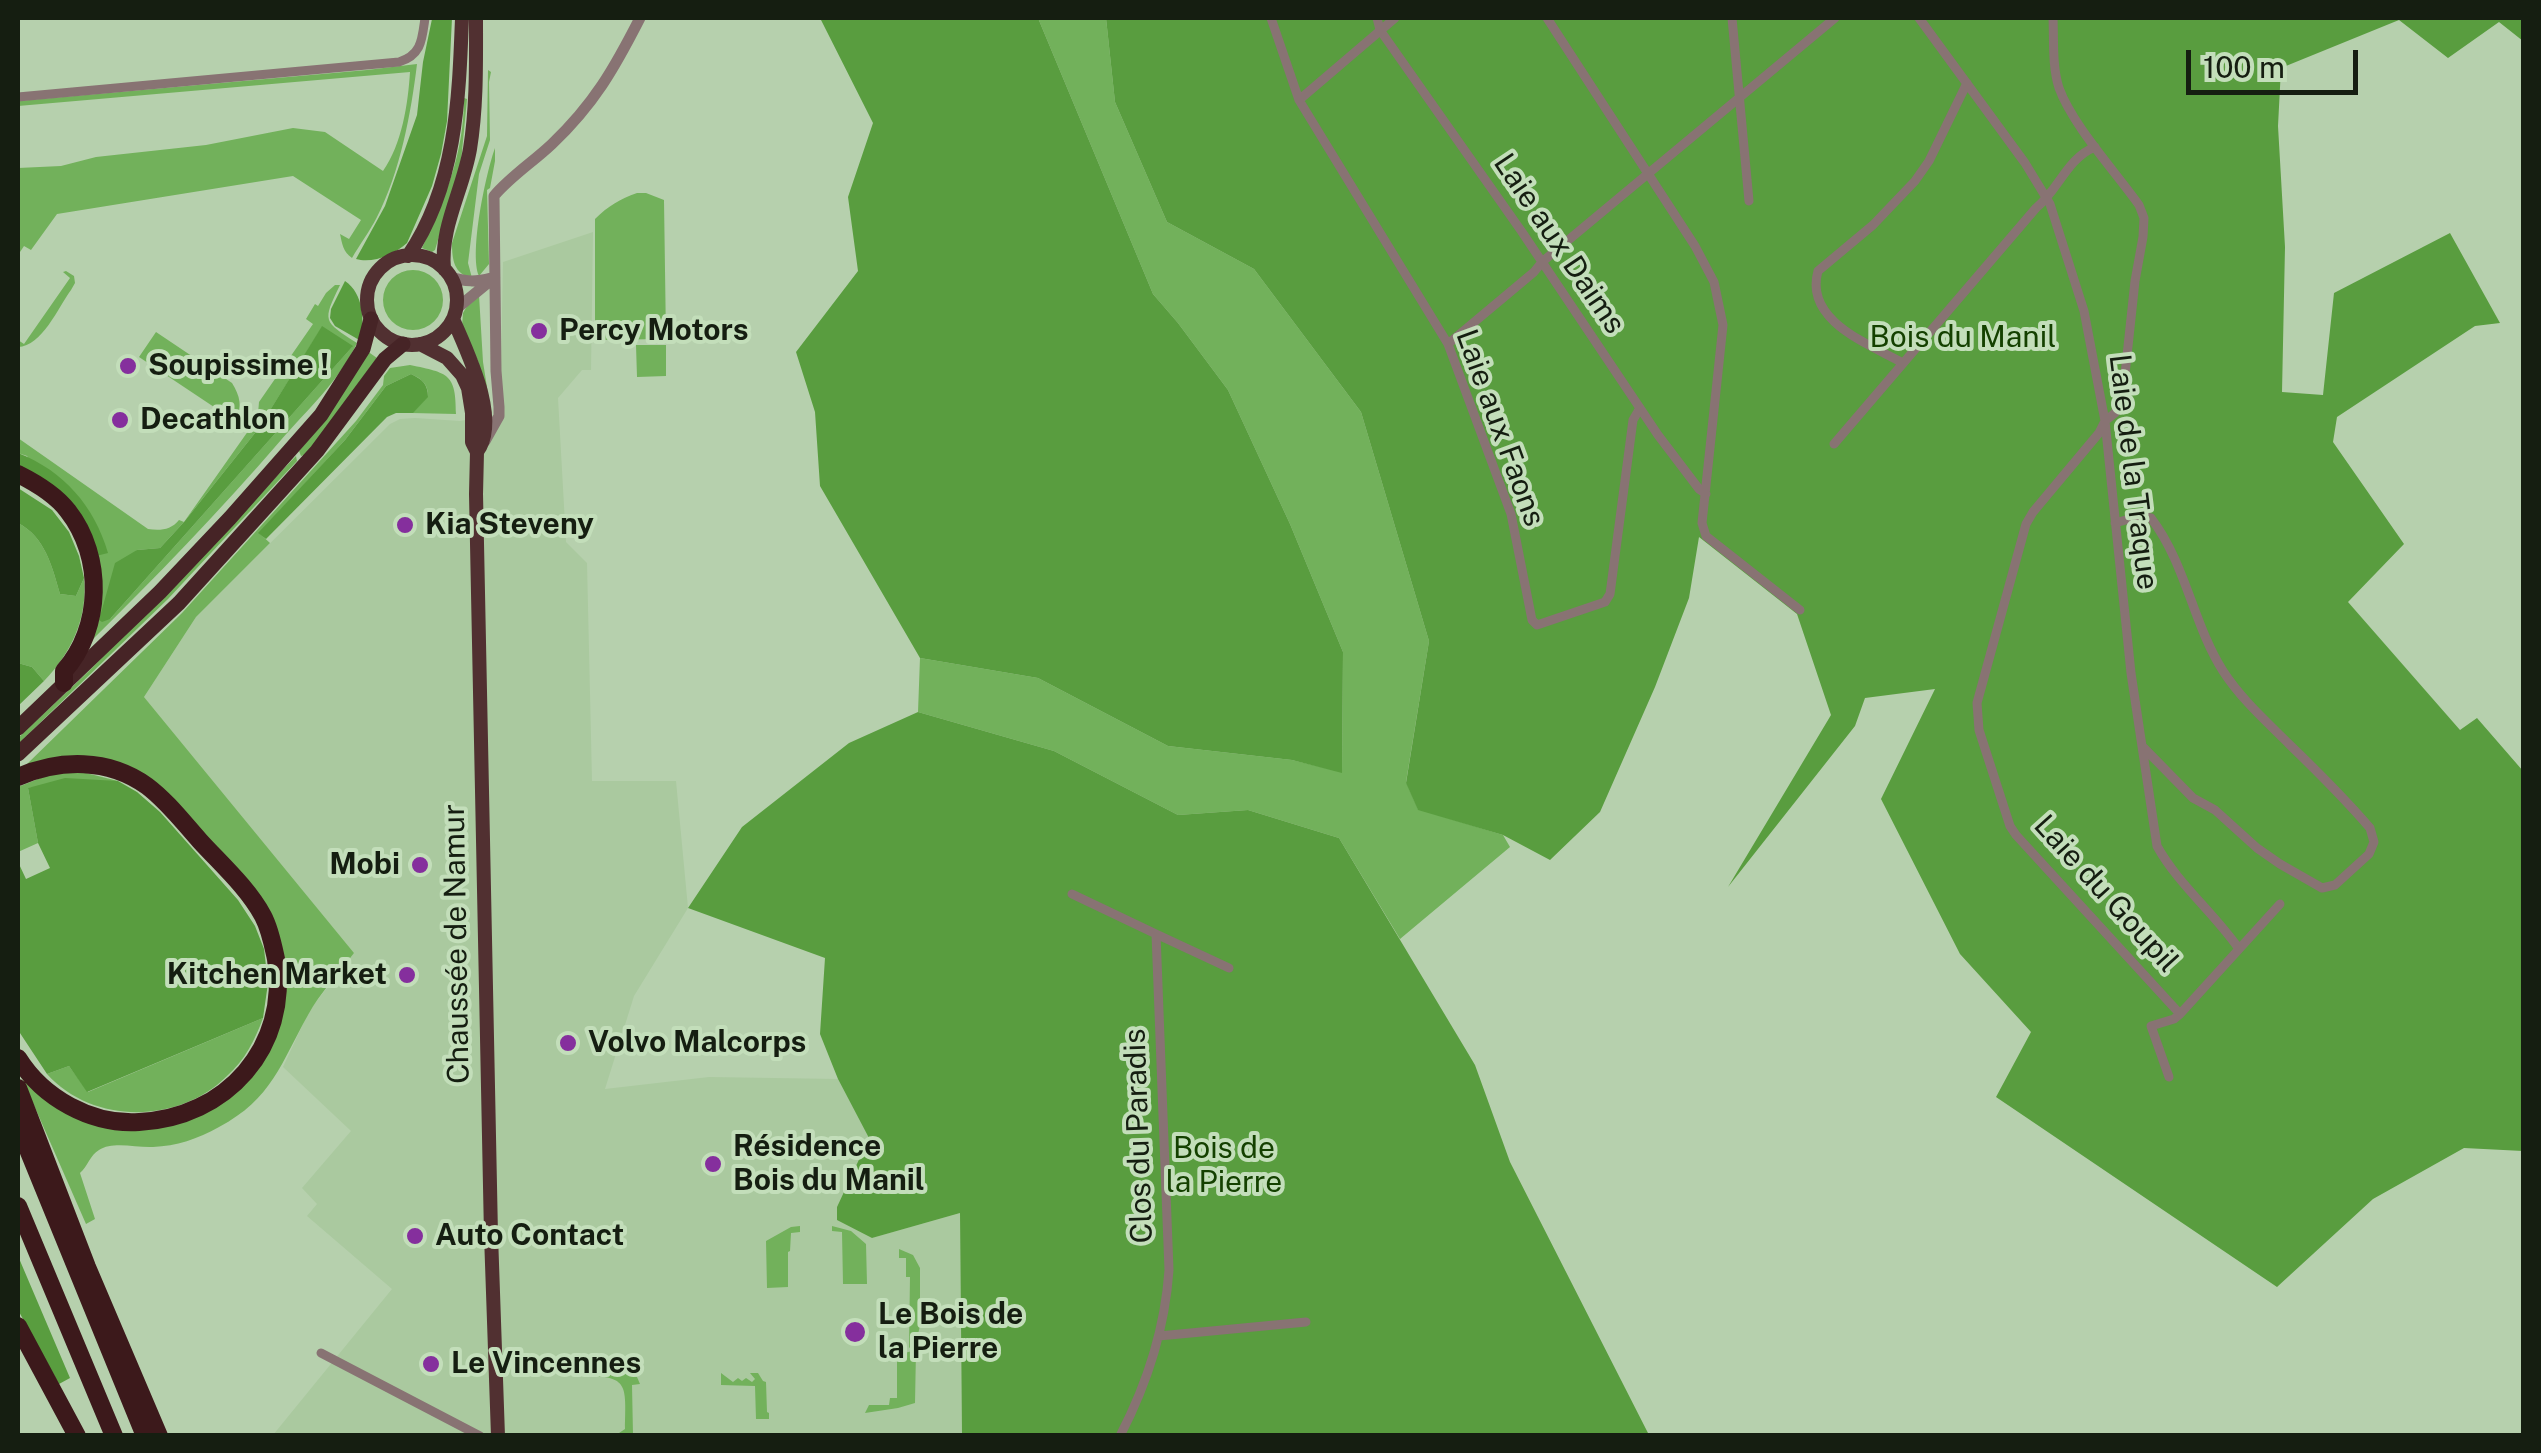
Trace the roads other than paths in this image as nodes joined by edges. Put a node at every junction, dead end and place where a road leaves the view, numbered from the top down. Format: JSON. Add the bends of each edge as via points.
{"nodes":[{"id":1,"x":425,"y":18,"type":"edge"},
{"id":2,"x":462,"y":18,"type":"edge"},
{"id":3,"x":476,"y":18,"type":"edge"},
{"id":4,"x":640,"y":18,"type":"edge"},
{"id":5,"x":1271,"y":18,"type":"edge"},
{"id":6,"x":1378,"y":18,"type":"edge"},
{"id":7,"x":1395,"y":18,"type":"edge"},
{"id":8,"x":1547,"y":18,"type":"edge"},
{"id":9,"x":1732,"y":18,"type":"edge"},
{"id":10,"x":1836,"y":18,"type":"edge"},
{"id":11,"x":1920,"y":18,"type":"edge"},
{"id":12,"x":2053,"y":18,"type":"edge"},
{"id":13,"x":1380,"y":30,"type":"junction"},
{"id":14,"x":1967,"y":84,"type":"junction"},
{"id":15,"x":18,"y":97,"type":"edge"},
{"id":16,"x":1738,"y":98,"type":"junction"},
{"id":17,"x":1298,"y":100,"type":"junction"},
{"id":18,"x":2095,"y":147,"type":"junction"},
{"id":19,"x":1650,"y":174,"type":"junction"},
{"id":20,"x":2048,"y":199,"type":"junction"},
{"id":21,"x":1749,"y":201,"type":"dead end"},
{"id":22,"x":408,"y":256,"type":"junction"},
{"id":23,"x":1542,"y":262,"type":"junction"},
{"id":24,"x":447,"y":273,"type":"junction"},
{"id":25,"x":495,"y":277,"type":"junction"},
{"id":26,"x":454,"y":314,"type":"junction"},
{"id":27,"x":371,"y":319,"type":"junction"},
{"id":28,"x":412,"y":344,"type":"junction"},
{"id":29,"x":1448,"y":344,"type":"junction"},
{"id":30,"x":1903,"y":362,"type":"junction"},
{"id":31,"x":1640,"y":408,"type":"junction"},
{"id":32,"x":2106,"y":421,"type":"junction"},
{"id":33,"x":1834,"y":444,"type":"dead end"},
{"id":34,"x":481,"y":446,"type":"junction"},
{"id":35,"x":18,"y":474,"type":"edge"},
{"id":36,"x":1706,"y":494,"type":"junction"},
{"id":37,"x":2115,"y":523,"type":"junction"},
{"id":38,"x":1800,"y":610,"type":"dead end"},
{"id":39,"x":64,"y":684,"type":"junction"},
{"id":40,"x":18,"y":728,"type":"edge"},
{"id":41,"x":2142,"y":746,"type":"junction"},
{"id":42,"x":18,"y":754,"type":"edge"},
{"id":43,"x":18,"y":777,"type":"edge"},
{"id":44,"x":1072,"y":894,"type":"dead end"},
{"id":45,"x":2280,"y":904,"type":"dead end"},
{"id":46,"x":1156,"y":934,"type":"junction"},
{"id":47,"x":2239,"y":949,"type":"junction"},
{"id":48,"x":1229,"y":968,"type":"dead end"},
{"id":49,"x":2180,"y":1014,"type":"junction"},
{"id":50,"x":18,"y":1058,"type":"edge"},
{"id":51,"x":2169,"y":1077,"type":"dead end"},
{"id":52,"x":18,"y":1088,"type":"edge"},
{"id":53,"x":18,"y":1124,"type":"edge"},
{"id":54,"x":18,"y":1206,"type":"edge"},
{"id":55,"x":1306,"y":1322,"type":"dead end"},
{"id":56,"x":18,"y":1326,"type":"edge"},
{"id":57,"x":1159,"y":1336,"type":"junction"},
{"id":58,"x":321,"y":1354,"type":"dead end"},
{"id":59,"x":77,"y":1436,"type":"edge"},
{"id":60,"x":114,"y":1436,"type":"edge"},
{"id":61,"x":145,"y":1436,"type":"edge"},
{"id":62,"x":162,"y":1436,"type":"edge"},
{"id":63,"x":480,"y":1436,"type":"edge"},
{"id":64,"x":498,"y":1436,"type":"edge"},
{"id":65,"x":1120,"y":1436,"type":"edge"}],
"edges":[{"from":1,"to":15,"type":"street","via":[[419,49],[399,62]]},
{"from":2,"to":22,"type":"main road","via":[[450,155]]},
{"from":3,"to":24,"type":"main road","name":"Chaussée de Namur","via":[[473,128],[443,240]]},
{"from":4,"to":25,"type":"street","via":[[588,108],[494,196]]},
{"from":5,"to":17,"type":"street","name":"Laie aux Faons"},
{"from":6,"to":13,"type":"street","name":"Laie aux Daims"},
{"from":7,"to":13,"type":"street"},
{"from":8,"to":19,"type":"street"},
{"from":9,"to":16,"type":"street"},
{"from":10,"to":16,"type":"street"},
{"from":11,"to":14,"type":"street","name":"Laie de la Traque"},
{"from":12,"to":18,"type":"street","via":[[2058,86]]},
{"from":13,"to":17,"type":"street"},
{"from":13,"to":23,"type":"street","name":"Laie aux Daims"},
{"from":14,"to":20,"type":"street","name":"Laie de la Traque"},
{"from":14,"to":30,"type":"street","via":[[1916,182],[1815,280],[1822,306],[1840,328]]},
{"from":16,"to":19,"type":"street"},
{"from":16,"to":21,"type":"street"},
{"from":17,"to":29,"type":"street","name":"Laie aux Faons"},
{"from":18,"to":20,"type":"street"},
{"from":18,"to":32,"type":"street","via":[[2144,218],[2123,393]]},
{"from":19,"to":23,"type":"street"},
{"from":19,"to":36,"type":"street","via":[[1703,258],[1718,296],[1723,339]]},
{"from":20,"to":30,"type":"street"},
{"from":20,"to":32,"type":"street","name":"Laie de la Traque","via":[[2084,311]]},
{"from":22,"to":24,"type":"main road","via":[[423,257]]},
{"from":22,"to":27,"type":"main road","via":[[392,260],[372,280]]},
{"from":23,"to":29,"type":"street"},
{"from":23,"to":31,"type":"street","name":"Laie aux Daims"},
{"from":24,"to":25,"type":"street","via":[[462,281]]},
{"from":24,"to":26,"type":"main road","name":"Chaussée de Namur","via":[[455,287]]},
{"from":25,"to":26,"type":"street"},
{"from":25,"to":34,"type":"street","via":[[500,407]]},
{"from":26,"to":28,"type":"main road","via":[[435,339]]},
{"from":26,"to":34,"type":"main road","name":"Chaussée de Namur","via":[[481,394]]},
{"from":27,"to":28,"type":"main road","name":"Chaussée de Namur","via":[[381,333]]},
{"from":27,"to":39,"type":"highway","via":[[363,349],[321,415],[183,568]]},
{"from":28,"to":34,"type":"main road","name":"Chaussée de Namur","via":[[447,358],[462,375],[471,400],[472,442]]},
{"from":28,"to":42,"type":"highway","via":[[385,359],[317,451],[179,602]]},
{"from":29,"to":31,"type":"street","name":"Laie aux Faons","via":[[1511,514],[1537,624],[1605,602],[1610,594],[1631,432]]},
{"from":30,"to":33,"type":"street"},
{"from":31,"to":36,"type":"street","name":"Laie aux Daims"},
{"from":32,"to":37,"type":"street","name":"Laie de la Traque"},
{"from":32,"to":49,"type":"street","name":"Laie du Goupil","via":[[2026,524],[1977,702],[1979,730],[2016,836]]},
{"from":34,"to":64,"type":"main road","name":"Chaussée de Namur","via":[[481,790]]},
{"from":35,"to":39,"type":"highway","via":[[68,510],[93,570],[88,629]]},
{"from":36,"to":38,"type":"street","via":[[1706,536]]},
{"from":37,"to":41,"type":"street","name":"Laie de la Traque"},
{"from":37,"to":41,"type":"street","via":[[2152,518],[2223,670],[2366,824],[2373,848],[2335,885],[2308,882],[2194,798]]},
{"from":39,"to":40,"type":"highway"},
{"from":41,"to":47,"type":"street","name":"Laie de la Traque","via":[[2157,846]]},
{"from":43,"to":50,"type":"highway","via":[[64,763],[93,764],[146,785],[264,916],[278,972],[273,1021],[254,1062],[216,1099],[188,1113],[157,1122],[103,1119],[52,1096]]},
{"from":44,"to":46,"type":"street"},
{"from":45,"to":47,"type":"street"},
{"from":46,"to":48,"type":"street"},
{"from":46,"to":57,"type":"street","name":"Clos du Paradis","via":[[1168,1270]]},
{"from":47,"to":49,"type":"street"},
{"from":49,"to":51,"type":"street","via":[[2150,1026]]},
{"from":52,"to":62,"type":"highway"},
{"from":53,"to":61,"type":"highway"},
{"from":54,"to":60,"type":"highway"},
{"from":55,"to":57,"type":"street"},
{"from":56,"to":59,"type":"highway"},
{"from":57,"to":65,"type":"street","name":"Clos du Paradis"},
{"from":58,"to":63,"type":"street"}]}
